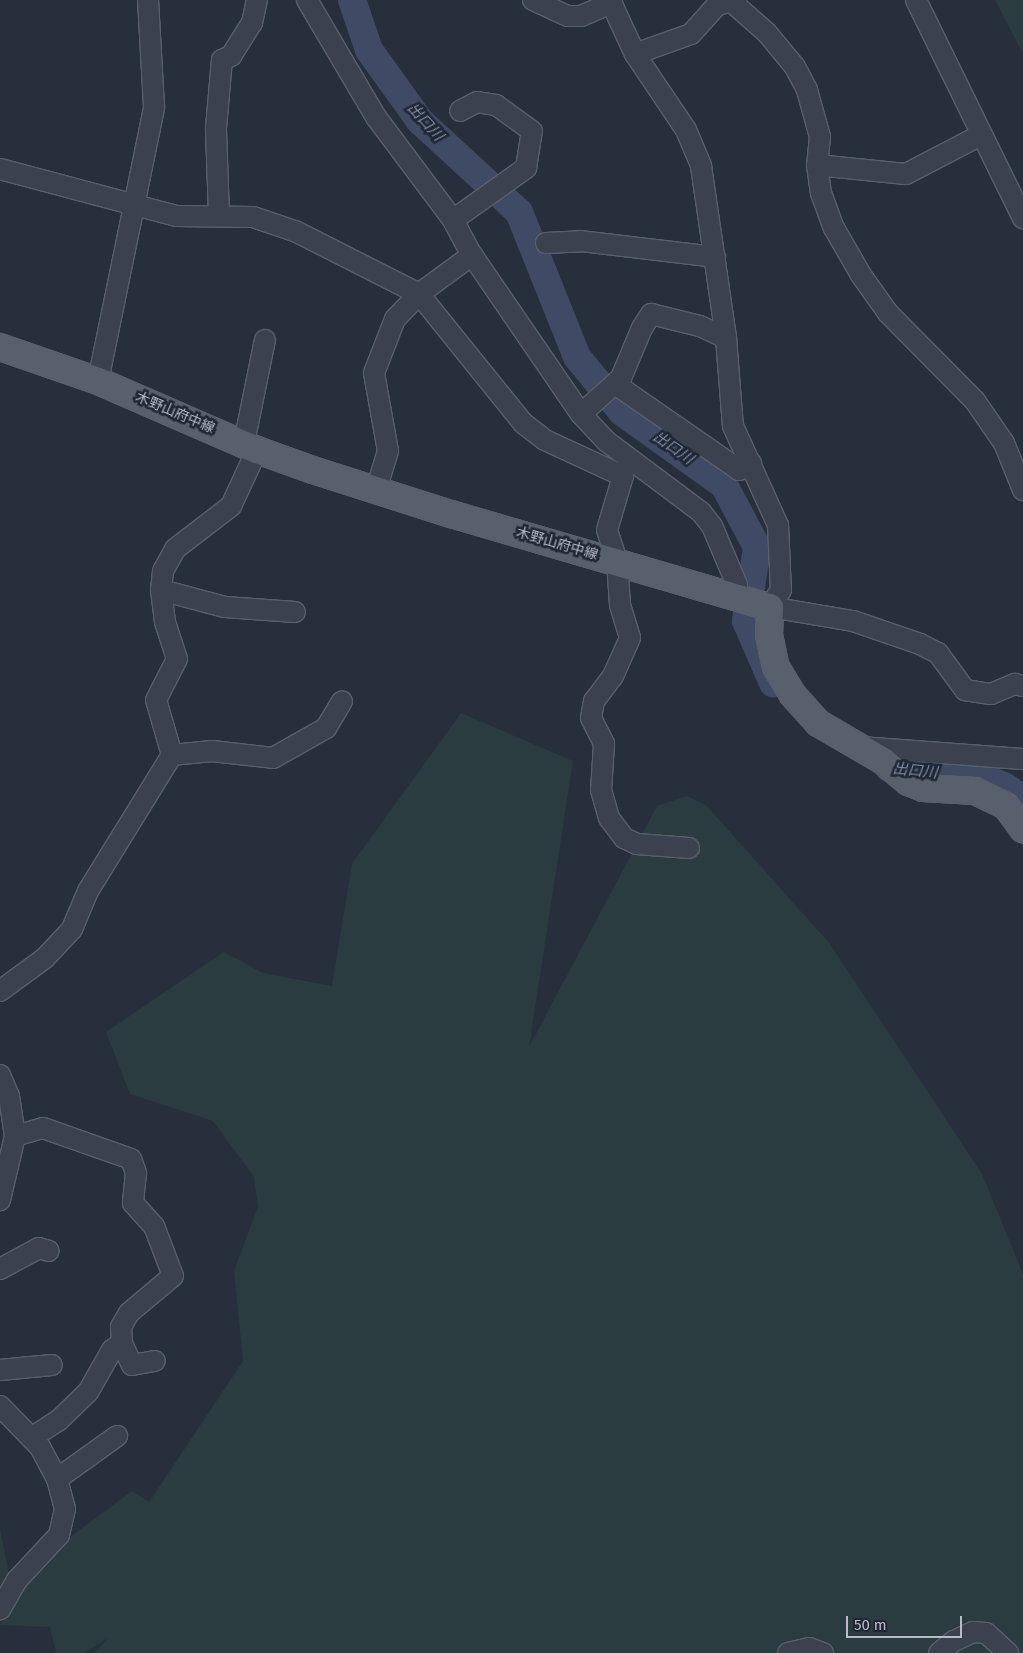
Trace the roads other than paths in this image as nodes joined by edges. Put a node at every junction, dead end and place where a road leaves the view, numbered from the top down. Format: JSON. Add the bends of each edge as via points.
{"nodes":[{"id":1,"x":148,"y":0,"type":"edge"},
{"id":2,"x":307,"y":0,"type":"edge"},
{"id":3,"x":533,"y":0,"type":"edge"},
{"id":4,"x":916,"y":0,"type":"edge"},
{"id":5,"x":254,"y":1,"type":"edge"},
{"id":6,"x":611,"y":1,"type":"edge"},
{"id":7,"x":735,"y":1,"type":"edge"},
{"id":8,"x":635,"y":54,"type":"junction"},
{"id":9,"x":460,"y":112,"type":"dead end"},
{"id":10,"x":981,"y":135,"type":"junction"},
{"id":11,"x":817,"y":165,"type":"junction"},
{"id":12,"x":0,"y":169,"type":"edge"},
{"id":13,"x":133,"y":203,"type":"junction"},
{"id":14,"x":219,"y":216,"type":"junction"},
{"id":15,"x":1023,"y":218,"type":"edge"},
{"id":16,"x":453,"y":220,"type":"junction"},
{"id":17,"x":546,"y":243,"type":"dead end"},
{"id":18,"x":472,"y":255,"type":"junction"},
{"id":19,"x":714,"y":257,"type":"junction"},
{"id":20,"x":419,"y":294,"type":"junction"},
{"id":21,"x":726,"y":338,"type":"junction"},
{"id":22,"x":265,"y":340,"type":"dead end"},
{"id":23,"x":0,"y":347,"type":"edge"},
{"id":24,"x":98,"y":381,"type":"junction"},
{"id":25,"x":615,"y":384,"type":"junction"},
{"id":26,"x":587,"y":409,"type":"junction"},
{"id":27,"x":251,"y":447,"type":"junction"},
{"id":28,"x":751,"y":463,"type":"junction"},
{"id":29,"x":376,"y":490,"type":"junction"},
{"id":30,"x":1023,"y":490,"type":"edge"},
{"id":31,"x":617,"y":561,"type":"junction"},
{"id":32,"x":161,"y":590,"type":"junction"},
{"id":33,"x":735,"y":598,"type":"junction"},
{"id":34,"x":767,"y":606,"type":"junction"},
{"id":35,"x":295,"y":612,"type":"dead end"},
{"id":36,"x":1023,"y":686,"type":"edge"},
{"id":37,"x":342,"y":701,"type":"dead end"},
{"id":38,"x":856,"y":746,"type":"junction"},
{"id":39,"x":172,"y":755,"type":"junction"},
{"id":40,"x":1023,"y":759,"type":"edge"},
{"id":41,"x":1023,"y":829,"type":"edge"},
{"id":42,"x":690,"y":848,"type":"dead end"},
{"id":43,"x":0,"y":991,"type":"edge"},
{"id":44,"x":0,"y":1075,"type":"edge"},
{"id":45,"x":15,"y":1136,"type":"junction"},
{"id":46,"x":2,"y":1179,"type":"edge"},
{"id":47,"x":0,"y":1200,"type":"edge"},
{"id":48,"x":50,"y":1251,"type":"dead end"},
{"id":49,"x":0,"y":1269,"type":"edge"},
{"id":50,"x":122,"y":1343,"type":"junction"},
{"id":51,"x":155,"y":1361,"type":"dead end"},
{"id":52,"x":52,"y":1365,"type":"dead end"},
{"id":53,"x":0,"y":1370,"type":"edge"},
{"id":54,"x":0,"y":1406,"type":"edge"},
{"id":55,"x":117,"y":1436,"type":"dead end"},
{"id":56,"x":31,"y":1438,"type":"junction"},
{"id":57,"x":57,"y":1479,"type":"junction"},
{"id":58,"x":0,"y":1610,"type":"edge"},
{"id":59,"x":788,"y":1653,"type":"edge"},
{"id":60,"x":823,"y":1653,"type":"edge"},
{"id":61,"x":939,"y":1653,"type":"edge"},
{"id":62,"x":1008,"y":1653,"type":"edge"}],
"edges":[{"from":1,"to":13,"type":"street","via":[[154,107]]},
{"from":2,"to":16,"type":"street","via":[[376,117]]},
{"from":3,"to":6,"type":"street","via":[[568,16],[580,16]]},
{"from":4,"to":10,"type":"street"},
{"from":5,"to":14,"type":"street","via":[[252,23],[232,56],[222,60],[216,128]]},
{"from":6,"to":8,"type":"street"},
{"from":7,"to":8,"type":"street","via":[[717,5],[691,34]]},
{"from":7,"to":11,"type":"street","via":[[795,67],[807,90],[820,137]]},
{"from":8,"to":19,"type":"street","via":[[686,130],[702,166]]},
{"from":9,"to":16,"type":"street","via":[[477,102],[496,105],[532,131],[526,168]]},
{"from":10,"to":11,"type":"street","via":[[906,174]]},
{"from":10,"to":15,"type":"street"},
{"from":11,"to":30,"type":"street","via":[[821,193],[834,228],[861,275],[888,313],[975,401],[1004,443]]},
{"from":12,"to":13,"type":"street"},
{"from":13,"to":14,"type":"street","via":[[177,216]]},
{"from":13,"to":24,"type":"street"},
{"from":14,"to":20,"type":"street","via":[[253,217],[297,232]]},
{"from":16,"to":18,"type":"street"},
{"from":17,"to":19,"type":"street","via":[[580,241]]},
{"from":18,"to":20,"type":"street"},
{"from":18,"to":26,"type":"street"},
{"from":19,"to":21,"type":"street"},
{"from":20,"to":29,"type":"street","via":[[395,319],[374,373],[388,451]]},
{"from":20,"to":31,"type":"street","via":[[523,423],[545,440],[622,476],[608,530]]},
{"from":21,"to":25,"type":"street","via":[[700,326],[652,314]]},
{"from":21,"to":28,"type":"street","via":[[733,426]]},
{"from":22,"to":27,"type":"street"},
{"from":23,"to":24,"type":"main road","name":"木野山府中線"},
{"from":24,"to":27,"type":"main road","name":"木野山府中線"},
{"from":25,"to":26,"type":"street"},
{"from":25,"to":28,"type":"street","via":[[739,470]]},
{"from":26,"to":33,"type":"street","via":[[606,441],[700,512],[712,526],[737,585]]},
{"from":27,"to":29,"type":"main road","name":"木野山府中線"},
{"from":27,"to":32,"type":"street","via":[[231,506],[175,549],[163,571]]},
{"from":28,"to":34,"type":"street","via":[[778,525],[781,590]]},
{"from":29,"to":31,"type":"main road","name":"木野山府中線"},
{"from":31,"to":33,"type":"main road","name":"木野山府中線"},
{"from":31,"to":42,"type":"street","via":[[620,604],[630,638],[613,676],[594,701],[591,718],[604,744],[601,790],[609,818],[624,838],[637,844]]},
{"from":32,"to":35,"type":"street","via":[[225,607]]},
{"from":32,"to":39,"type":"street","via":[[165,622],[178,659],[156,700]]},
{"from":33,"to":34,"type":"main road","name":"木野山府中線"},
{"from":34,"to":36,"type":"street","via":[[853,620],[920,644],[938,653],[965,690],[991,694],[1016,684]]},
{"from":34,"to":38,"type":"main road","via":[[776,667],[792,694],[818,723]]},
{"from":37,"to":39,"type":"street","via":[[326,728],[273,758],[212,750]]},
{"from":38,"to":40,"type":"street"},
{"from":38,"to":41,"type":"main road","via":[[883,761],[908,782],[923,788],[975,791],[1006,806]]},
{"from":39,"to":43,"type":"street","via":[[88,891],[72,930],[45,958]]},
{"from":44,"to":45,"type":"street","via":[[9,1096]]},
{"from":45,"to":46,"type":"street"},
{"from":45,"to":50,"type":"street","via":[[43,1128],[131,1159],[136,1173],[133,1203],[154,1226],[173,1276],[129,1313],[121,1327]]},
{"from":46,"to":47,"type":"street"},
{"from":48,"to":49,"type":"street","via":[[39,1248]]},
{"from":50,"to":51,"type":"street","via":[[132,1365]]},
{"from":50,"to":56,"type":"street","via":[[112,1350],[88,1392],[59,1420]]},
{"from":52,"to":53,"type":"street"},
{"from":54,"to":56,"type":"street"},
{"from":55,"to":57,"type":"street"},
{"from":56,"to":57,"type":"street"},
{"from":57,"to":58,"type":"street","via":[[65,1509],[59,1534],[17,1580]]},
{"from":59,"to":60,"type":"street","via":[[809,1648]]},
{"from":61,"to":62,"type":"street","via":[[973,1632],[986,1633]]}]}
